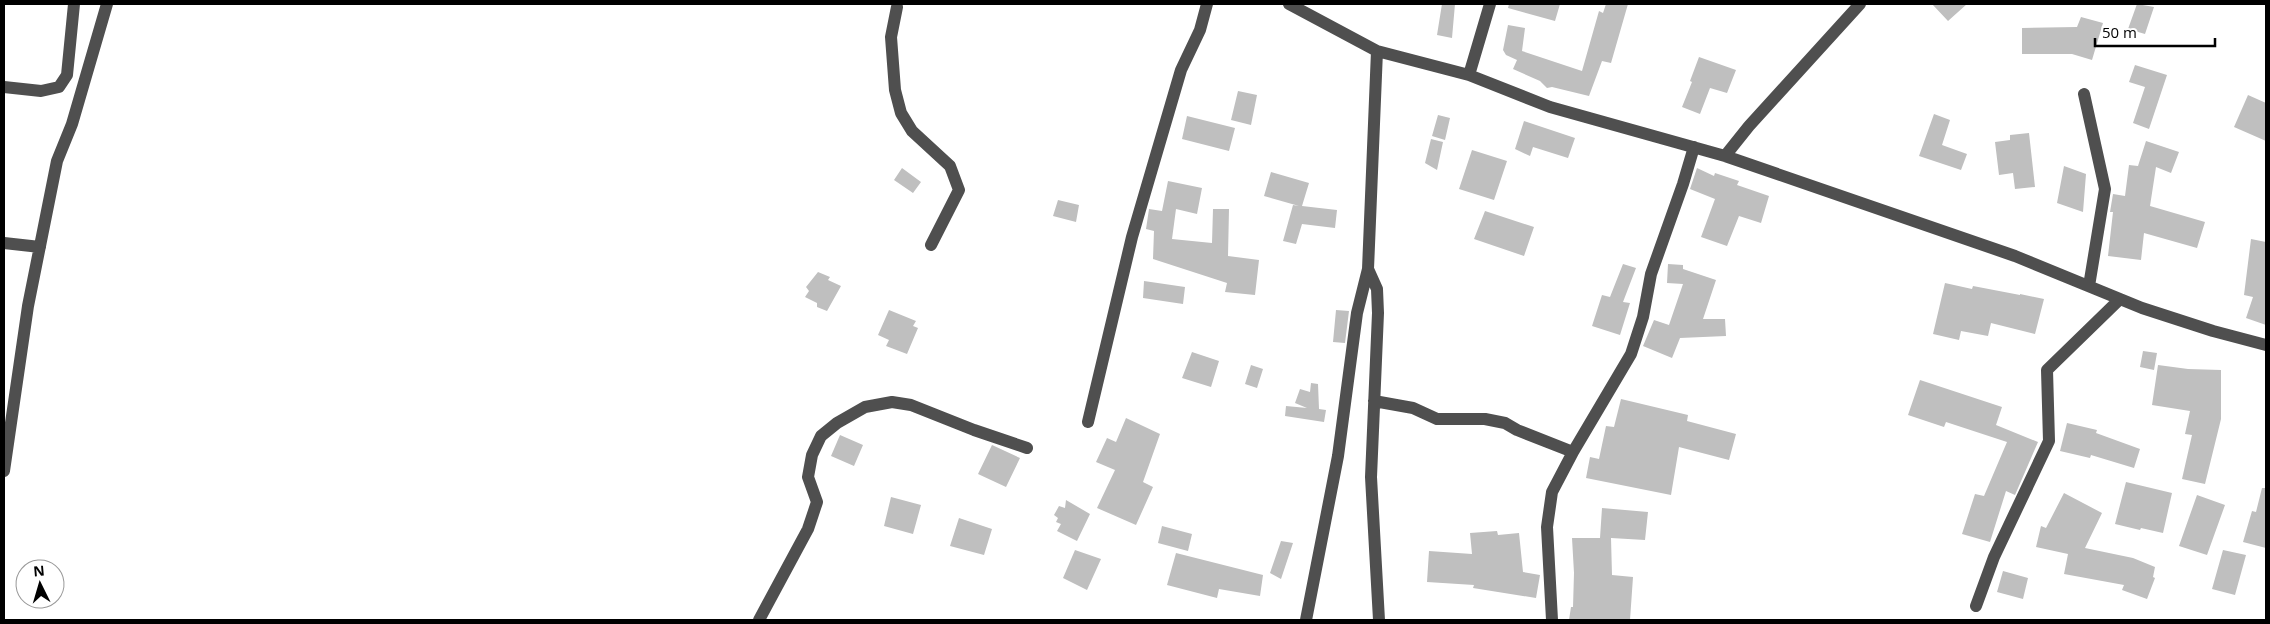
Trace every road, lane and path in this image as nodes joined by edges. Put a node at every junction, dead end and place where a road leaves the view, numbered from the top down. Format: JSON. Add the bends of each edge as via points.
{"nodes":[{"id":1,"x":74,"y":4,"type":"edge"},
{"id":2,"x":107,"y":4,"type":"edge"},
{"id":3,"x":1207,"y":4,"type":"edge"},
{"id":4,"x":1289,"y":4,"type":"edge"},
{"id":5,"x":1490,"y":4,"type":"edge"},
{"id":6,"x":1860,"y":4,"type":"edge"},
{"id":7,"x":895,"y":5,"type":"edge"},
{"id":8,"x":1377,"y":51,"type":"junction"},
{"id":9,"x":1468,"y":75,"type":"junction"},
{"id":10,"x":4,"y":87,"type":"edge"},
{"id":11,"x":2084,"y":94,"type":"dead end"},
{"id":12,"x":1694,"y":147,"type":"junction"},
{"id":13,"x":1726,"y":156,"type":"junction"},
{"id":14,"x":4,"y":243,"type":"edge"},
{"id":15,"x":931,"y":244,"type":"dead end"},
{"id":16,"x":40,"y":247,"type":"junction"},
{"id":17,"x":1368,"y":269,"type":"junction"},
{"id":18,"x":2089,"y":286,"type":"junction"},
{"id":19,"x":2120,"y":299,"type":"junction"},
{"id":20,"x":2266,"y":345,"type":"edge"},
{"id":21,"x":1374,"y":401,"type":"junction"},
{"id":22,"x":1088,"y":422,"type":"dead end"},
{"id":23,"x":1027,"y":448,"type":"dead end"},
{"id":24,"x":1573,"y":452,"type":"junction"},
{"id":25,"x":4,"y":471,"type":"edge"},
{"id":26,"x":1976,"y":606,"type":"dead end"},
{"id":27,"x":759,"y":620,"type":"edge"},
{"id":28,"x":1306,"y":620,"type":"edge"},
{"id":29,"x":1379,"y":620,"type":"edge"},
{"id":30,"x":1552,"y":620,"type":"edge"}],
"edges":[{"from":1,"to":10,"type":"street","via":[[67,75],[59,87],[41,91]]},
{"from":2,"to":16,"type":"street","via":[[72,124],[57,161]]},
{"from":3,"to":22,"type":"street","via":[[1200,30],[1181,70],[1134,228]]},
{"from":4,"to":8,"type":"street"},
{"from":5,"to":9,"type":"street"},
{"from":6,"to":13,"type":"street","via":[[1749,126]]},
{"from":7,"to":15,"type":"street","via":[[891,37],[895,90],[901,112],[912,131],[950,166],[959,190]]},
{"from":8,"to":9,"type":"street"},
{"from":8,"to":17,"type":"street"},
{"from":9,"to":12,"type":"street","via":[[1550,107]]},
{"from":11,"to":18,"type":"street","via":[[2105,189]]},
{"from":12,"to":13,"type":"street"},
{"from":12,"to":24,"type":"street","via":[[1651,274],[1632,354]]},
{"from":13,"to":18,"type":"street","via":[[2016,256]]},
{"from":14,"to":16,"type":"street"},
{"from":16,"to":25,"type":"street"},
{"from":17,"to":21,"type":"street","via":[[1377,289]]},
{"from":17,"to":28,"type":"street","via":[[1357,313],[1338,456]]},
{"from":18,"to":19,"type":"street"},
{"from":19,"to":20,"type":"street","via":[[2213,331]]},
{"from":19,"to":26,"type":"street","via":[[2047,370],[2049,441],[1994,557]]},
{"from":21,"to":24,"type":"street","via":[[1413,408],[1437,419],[1485,419],[1505,423]]},
{"from":21,"to":29,"type":"street","via":[[1371,476]]},
{"from":23,"to":27,"type":"street","via":[[911,405],[892,402],[866,407],[837,423],[821,436],[812,455],[808,477],[817,502],[808,529]]},
{"from":24,"to":30,"type":"street","via":[[1552,492],[1547,527]]}]}
